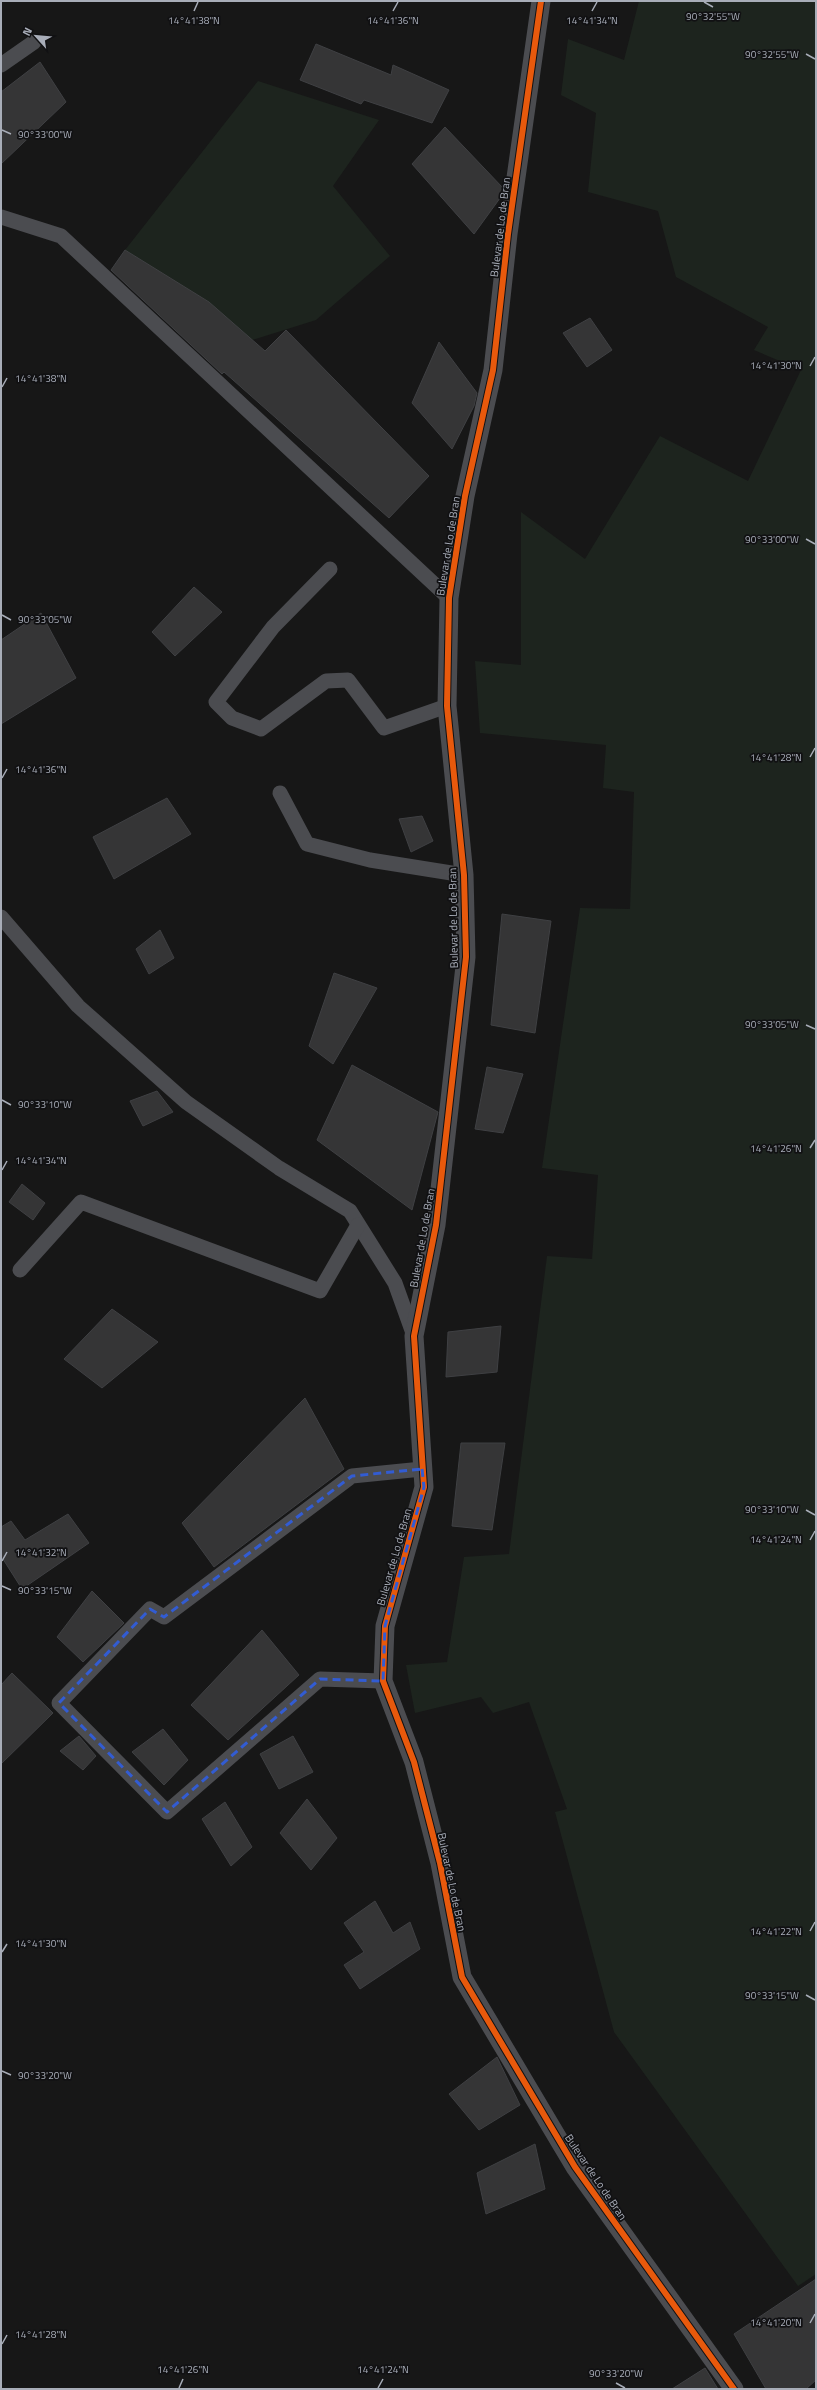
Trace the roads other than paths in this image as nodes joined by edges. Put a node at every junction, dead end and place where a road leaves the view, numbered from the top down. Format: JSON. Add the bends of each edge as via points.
{"nodes":[{"id":1,"x":541,"y":1,"type":"edge"},
{"id":2,"x":34,"y":42,"type":"dead end"},
{"id":3,"x":1,"y":65,"type":"edge"},
{"id":4,"x":1,"y":217,"type":"edge"},
{"id":5,"x":330,"y":569,"type":"dead end"},
{"id":6,"x":449,"y":598,"type":"junction"},
{"id":7,"x":447,"y":706,"type":"junction"},
{"id":8,"x":280,"y":793,"type":"dead end"},
{"id":9,"x":464,"y":875,"type":"junction"},
{"id":10,"x":1,"y":917,"type":"edge"},
{"id":11,"x":358,"y":1225,"type":"junction"},
{"id":12,"x":20,"y":1270,"type":"dead end"},
{"id":13,"x":414,"y":1336,"type":"junction"},
{"id":14,"x":422,"y":1469,"type":"junction"},
{"id":15,"x":383,"y":1681,"type":"junction"},
{"id":16,"x":734,"y":2389,"type":"edge"}],
"edges":[{"from":1,"to":6,"type":"street","name":"Bulevar de Lo de Bran","via":[[508,234],[493,370],[465,496]]},
{"from":2,"to":3,"type":"street"},
{"from":4,"to":6,"type":"street","via":[[61,236]]},
{"from":5,"to":7,"type":"street","via":[[273,627],[216,702],[232,718],[261,729],[326,681],[348,680],[384,728]]},
{"from":6,"to":7,"type":"street","name":"Bulevar de Lo de Bran"},
{"from":7,"to":9,"type":"street","name":"Bulevar de Lo de Bran"},
{"from":8,"to":9,"type":"street","via":[[307,844],[370,860]]},
{"from":9,"to":13,"type":"street","name":"Bulevar de Lo de Bran","via":[[466,957],[450,1109],[436,1225]]},
{"from":10,"to":11,"type":"street","via":[[78,1006],[186,1102],[279,1168],[350,1211]]},
{"from":11,"to":12,"type":"street","via":[[320,1291],[82,1202]]},
{"from":11,"to":13,"type":"street","via":[[395,1283]]},
{"from":13,"to":14,"type":"street","name":"Bulevar de Lo de Bran"},
{"from":14,"to":15,"type":"street","name":"Bulevar de Lo de Bran","via":[[424,1487],[385,1626]]},
{"from":14,"to":15,"type":"street","via":[[352,1476],[164,1617],[150,1609],[59,1703],[167,1812],[320,1679]]},
{"from":15,"to":16,"type":"street","name":"Bulevar de Lo de Bran","via":[[414,1762],[440,1863],[462,1977],[575,2167]]}]}
